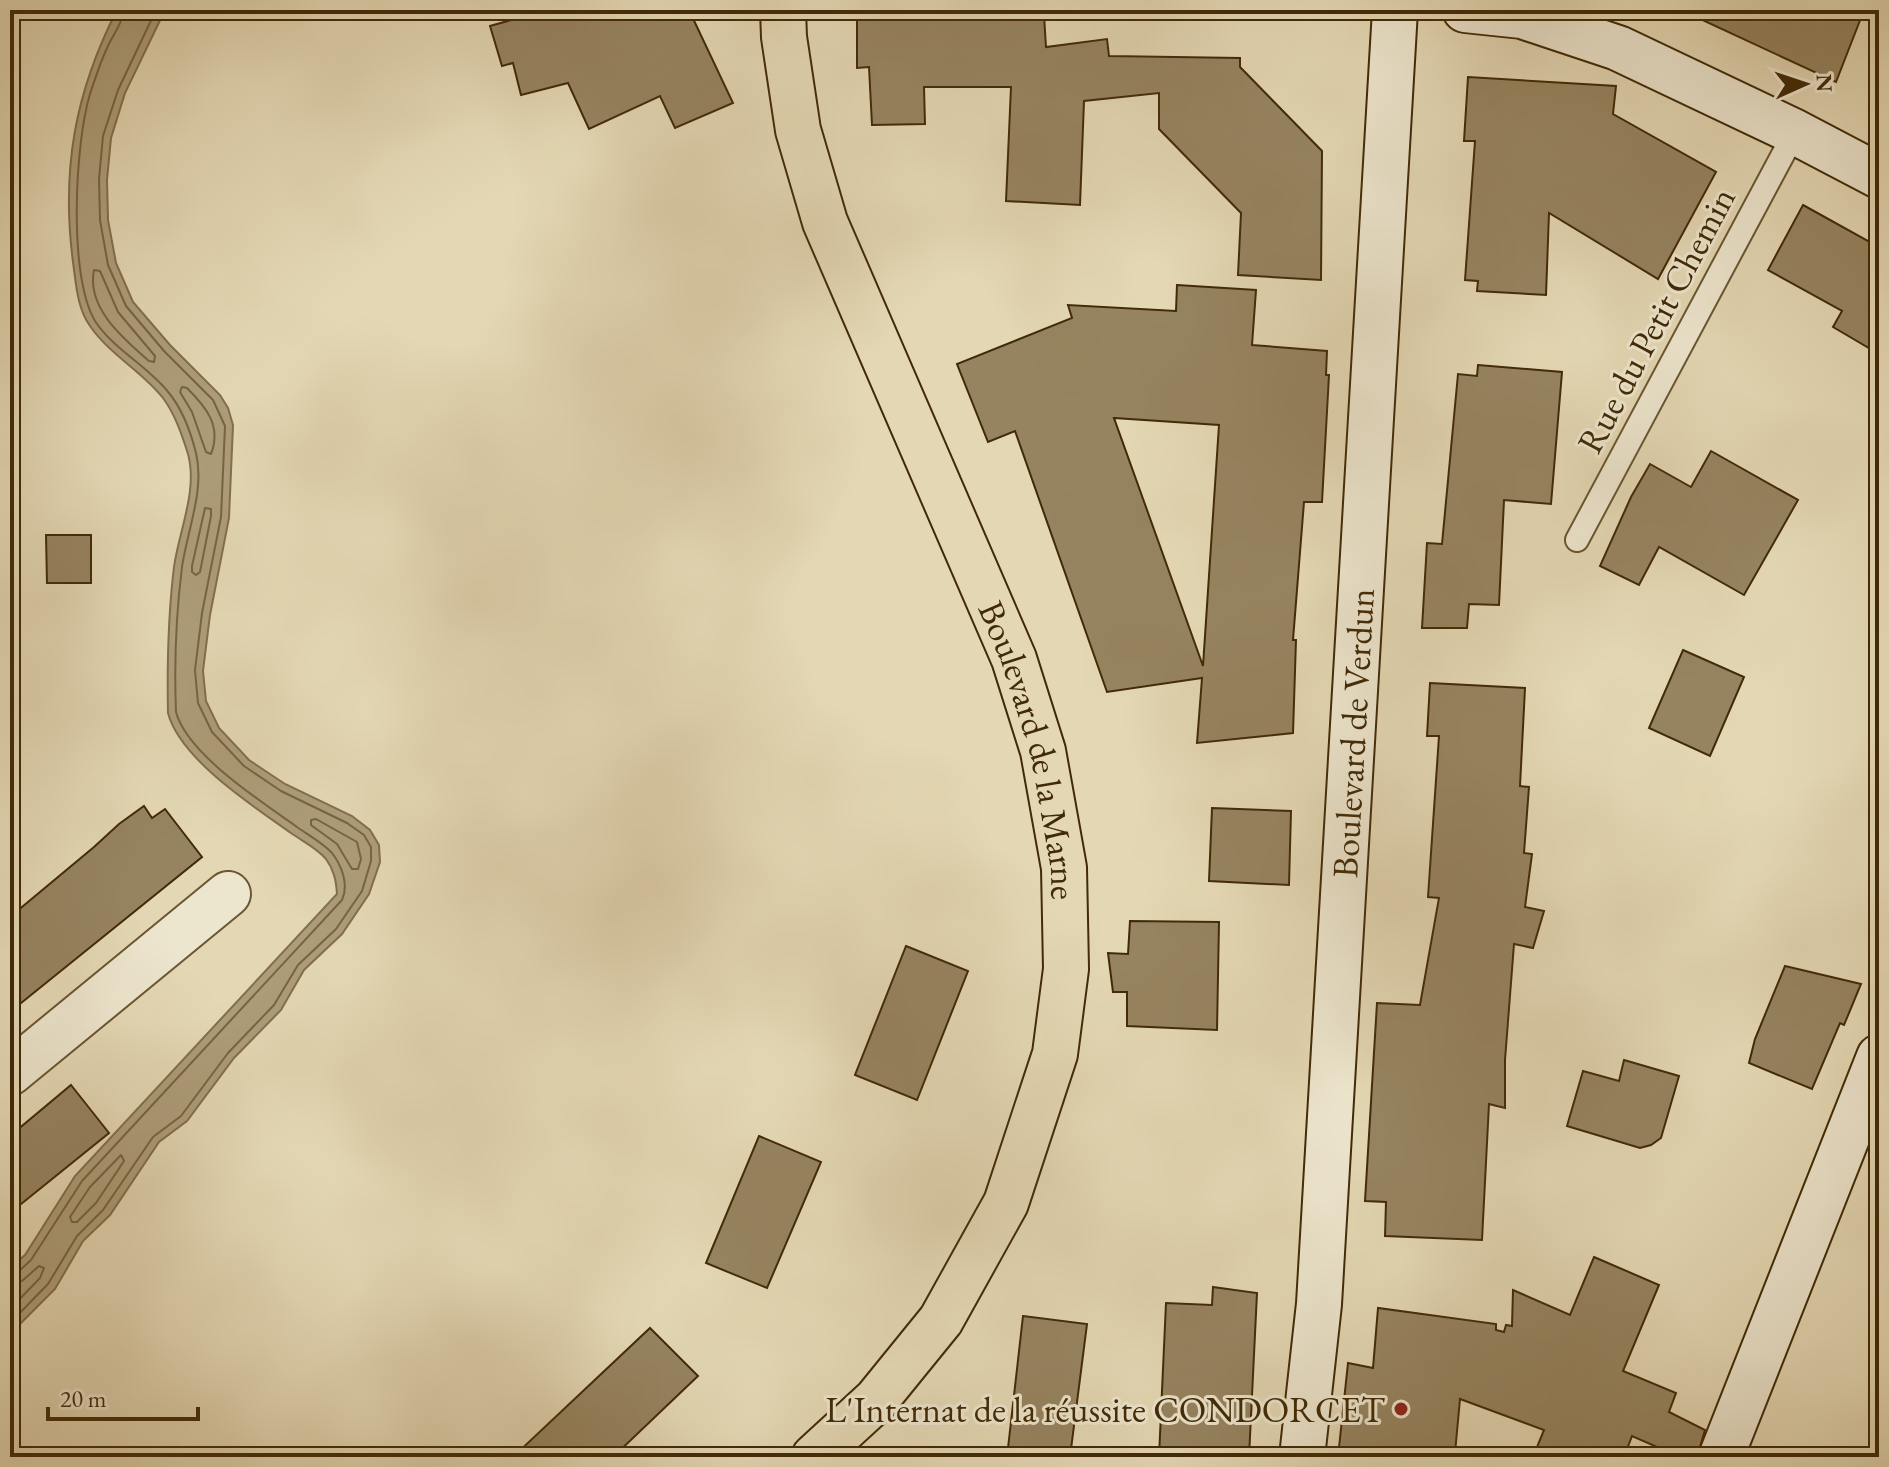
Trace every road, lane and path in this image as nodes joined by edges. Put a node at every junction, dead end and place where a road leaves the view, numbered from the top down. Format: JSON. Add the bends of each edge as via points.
{"nodes":[{"id":1,"x":783,"y":10,"type":"edge"},
{"id":2,"x":1395,"y":10,"type":"edge"},
{"id":3,"x":1465,"y":10,"type":"edge"},
{"id":4,"x":1795,"y":132,"type":"junction"},
{"id":5,"x":1879,"y":176,"type":"edge"},
{"id":6,"x":1577,"y":540,"type":"dead end"},
{"id":7,"x":228,"y":894,"type":"dead end"},
{"id":8,"x":1879,"y":1057,"type":"edge"},
{"id":9,"x":10,"y":1073,"type":"edge"},
{"id":10,"x":814,"y":1457,"type":"edge"},
{"id":11,"x":1302,"y":1457,"type":"edge"},
{"id":12,"x":1721,"y":1457,"type":"edge"}],
"edges":[{"from":1,"to":10,"type":"main road","name":"Boulevard de la Marne","via":[[798,130],[825,222],[1014,659],[1043,751],[1064,868],[1066,969],[1055,1054],[1006,1203],[941,1320],[876,1400]]},
{"from":2,"to":11,"type":"main road","name":"Boulevard de Verdun","via":[[1319,1304]]},
{"from":3,"to":4,"type":"main road","via":[[1522,16],[1618,48]]},
{"from":4,"to":5,"type":"main road"},
{"from":4,"to":6,"type":"lane","name":"Rue du Petit Chemin"},
{"from":7,"to":9,"type":"main road"},
{"from":8,"to":12,"type":"main road"}]}
